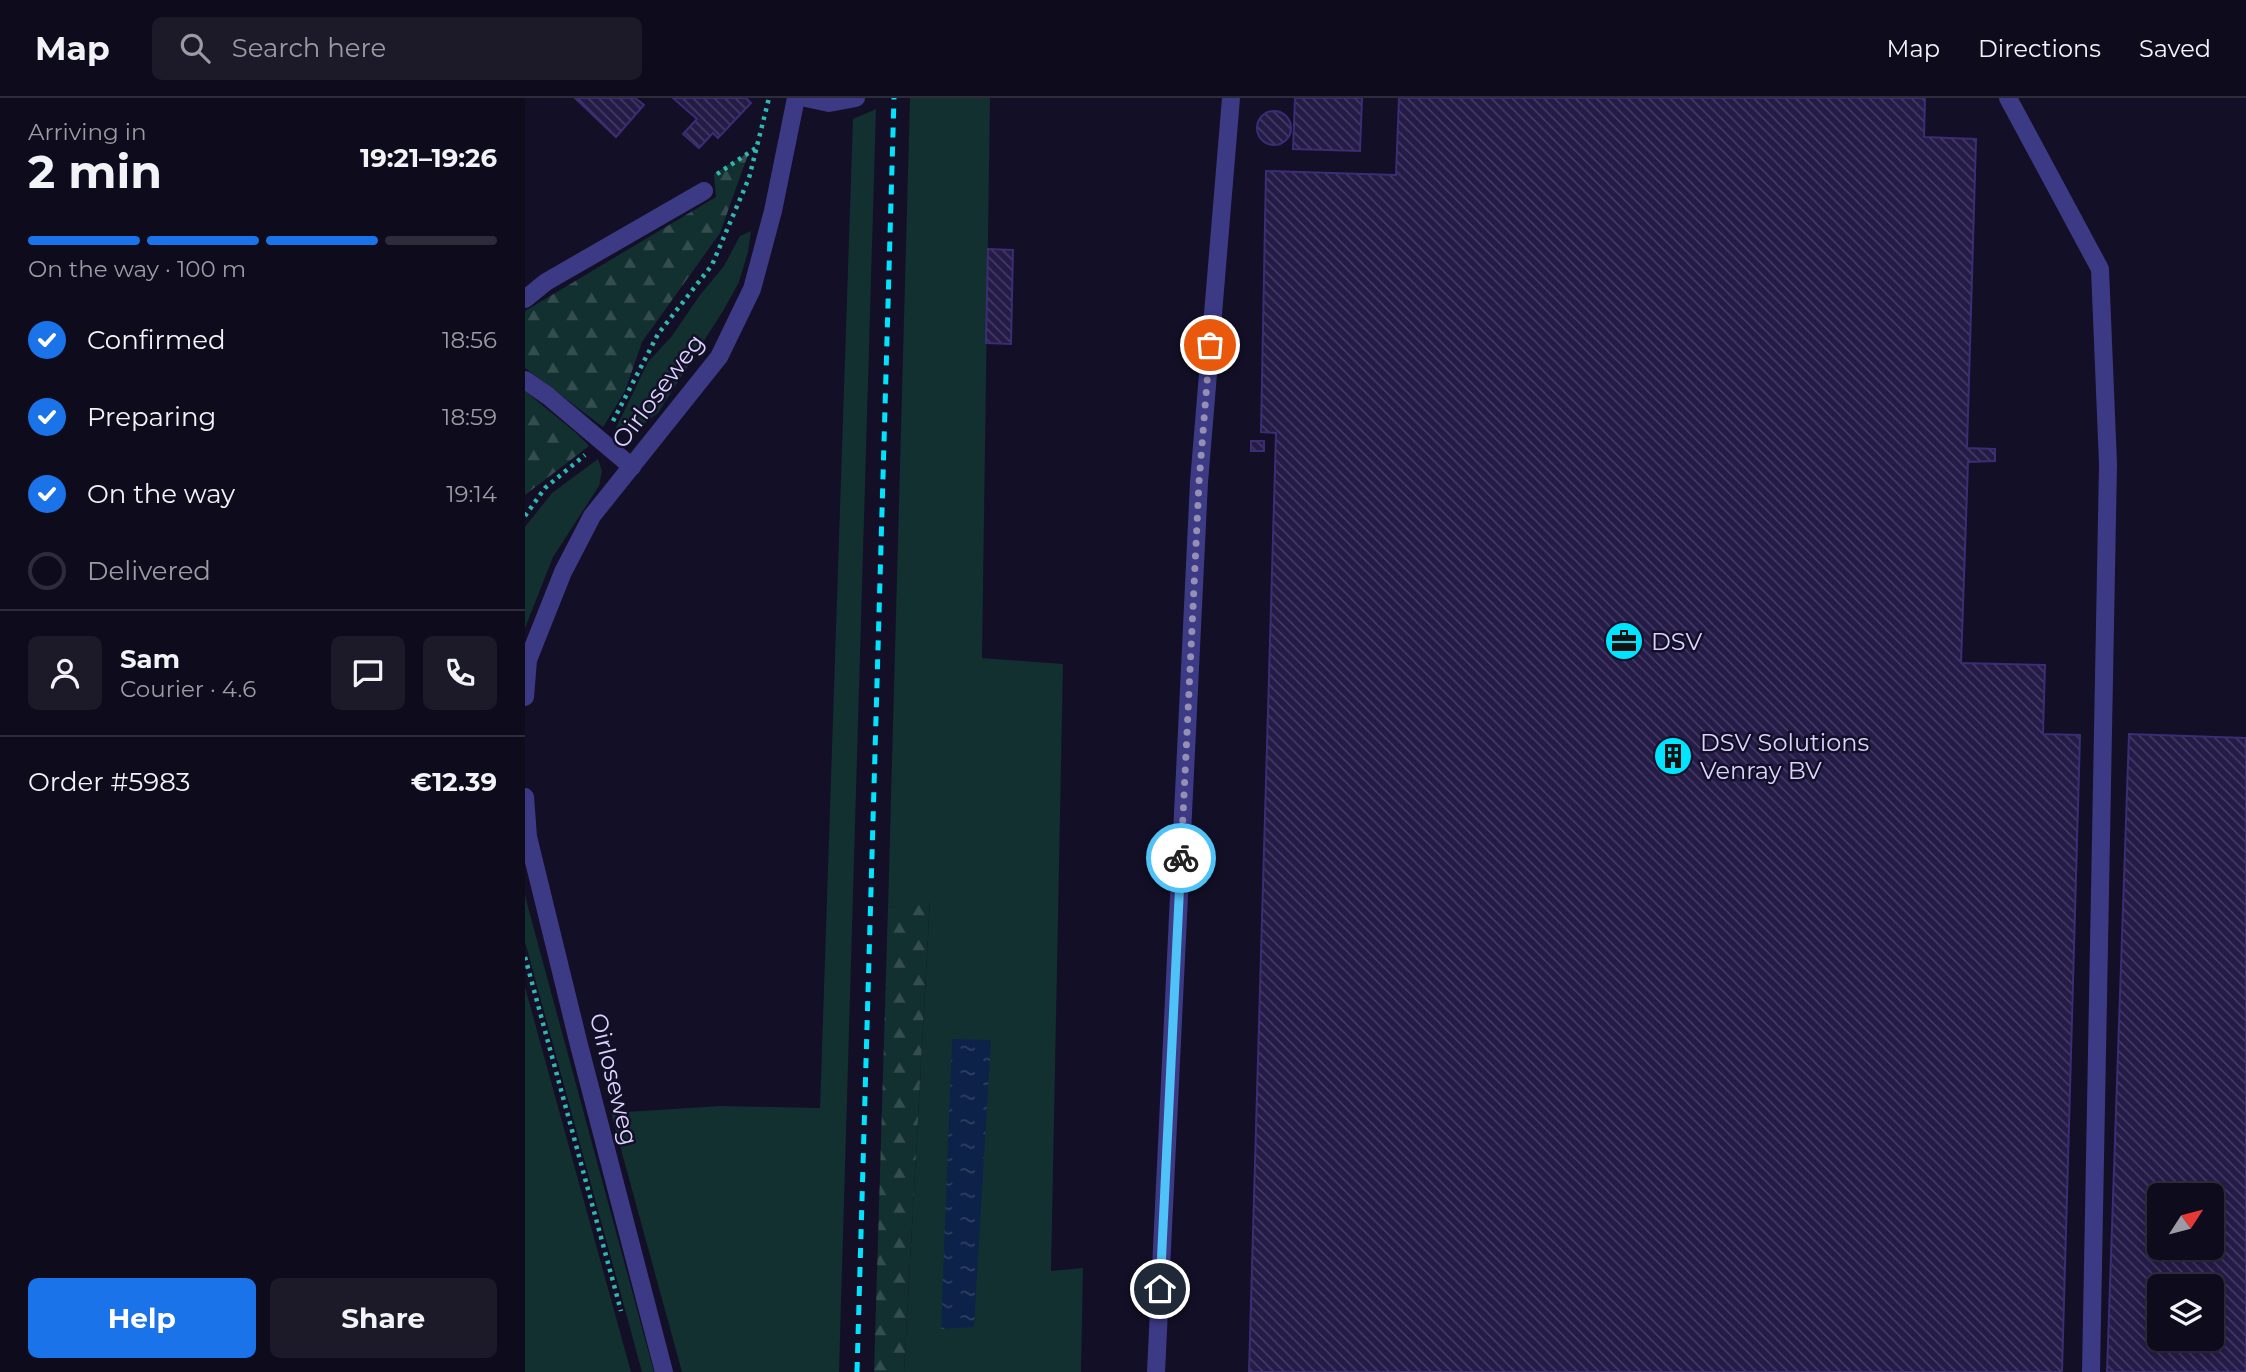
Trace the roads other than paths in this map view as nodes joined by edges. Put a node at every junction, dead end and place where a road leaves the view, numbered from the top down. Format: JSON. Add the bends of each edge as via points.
{"nodes":[{"id":1,"x":796,"y":98,"type":"edge"},
{"id":2,"x":806,"y":98,"type":"edge"},
{"id":3,"x":856,"y":98,"type":"edge"},
{"id":4,"x":1231,"y":98,"type":"edge"},
{"id":5,"x":2008,"y":98,"type":"edge"},
{"id":6,"x":704,"y":191,"type":"road end"},
{"id":7,"x":525,"y":299,"type":"edge"},
{"id":8,"x":525,"y":380,"type":"edge"},
{"id":9,"x":632,"y":467,"type":"junction"},
{"id":10,"x":525,"y":697,"type":"edge"},
{"id":11,"x":525,"y":797,"type":"edge"},
{"id":12,"x":664,"y":1372,"type":"edge"},
{"id":13,"x":1156,"y":1372,"type":"edge"},
{"id":14,"x":2091,"y":1372,"type":"edge"}],
"edges":[{"from":1,"to":9,"type":"street","name":"Oirloseweg","via":[[752,289],[719,357]]},
{"from":2,"to":3,"type":"street","via":[[829,103]]},
{"from":4,"to":13,"type":"street","via":[[1199,482]]},
{"from":5,"to":14,"type":"street","via":[[2100,269],[2108,464]]},
{"from":6,"to":7,"type":"street","via":[[546,282]]},
{"from":8,"to":9,"type":"street"},
{"from":9,"to":10,"type":"street","name":"Oirloseweg","via":[[592,516],[563,572],[528,660]]},
{"from":11,"to":12,"type":"street","name":"Oirloseweg","via":[[528,837]]}]}
